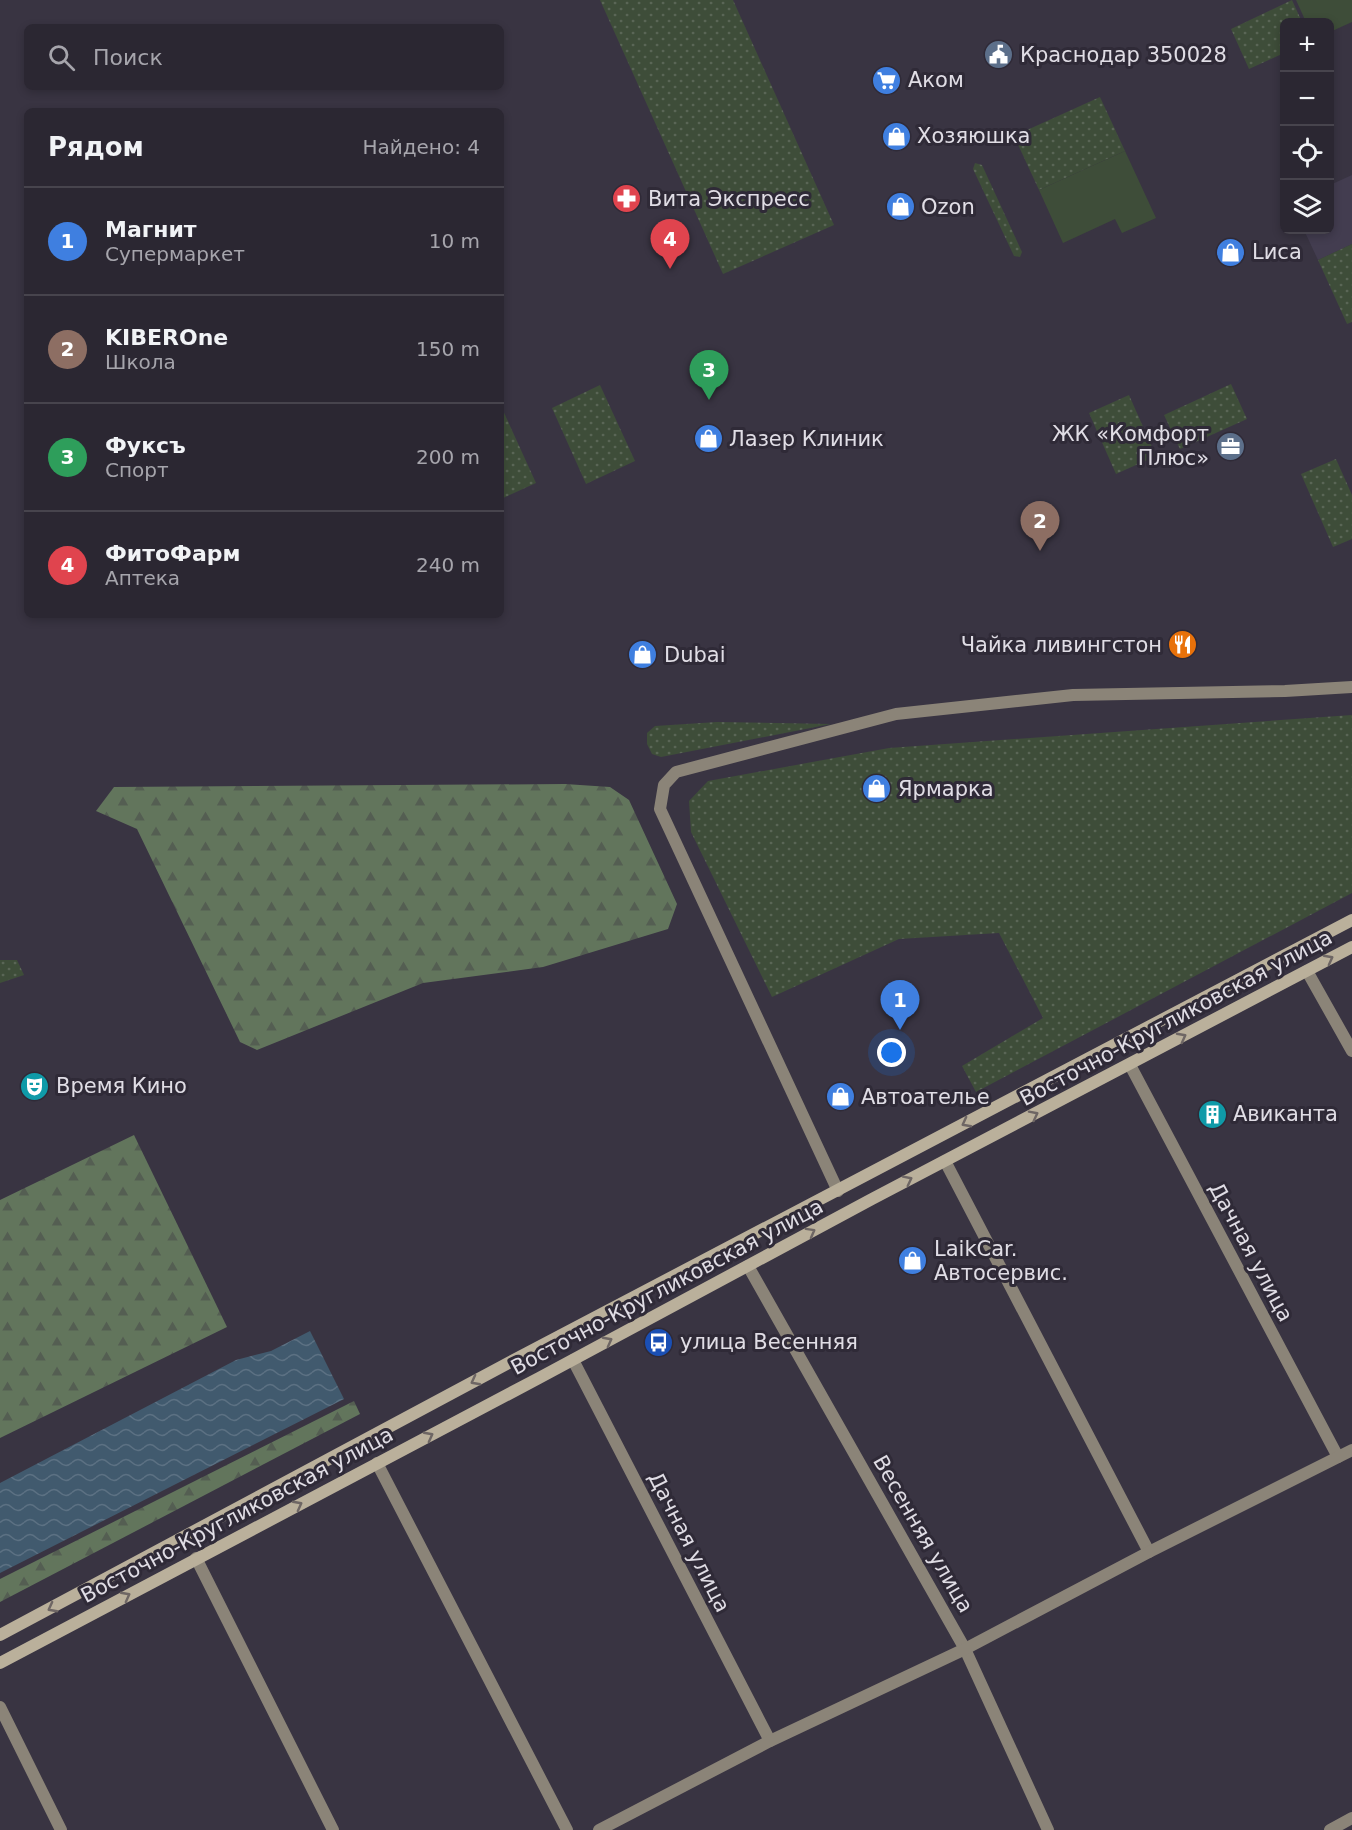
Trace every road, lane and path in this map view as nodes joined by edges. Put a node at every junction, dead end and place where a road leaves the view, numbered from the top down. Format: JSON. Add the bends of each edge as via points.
{"nodes":[{"id":1,"x":1352,"y":687,"type":"edge"},
{"id":2,"x":1352,"y":920,"type":"edge"},
{"id":3,"x":1352,"y":947,"type":"edge"},
{"id":4,"x":1307,"y":971,"type":"junction"},
{"id":5,"x":1352,"y":1051,"type":"edge"},
{"id":6,"x":1130,"y":1065,"type":"junction"},
{"id":7,"x":945,"y":1161,"type":"junction"},
{"id":8,"x":838,"y":1191,"type":"junction"},
{"id":9,"x":748,"y":1266,"type":"junction"},
{"id":10,"x":573,"y":1360,"type":"junction"},
{"id":11,"x":1352,"y":1450,"type":"edge"},
{"id":12,"x":1338,"y":1457,"type":"junction"},
{"id":13,"x":377,"y":1463,"type":"junction"},
{"id":14,"x":1149,"y":1552,"type":"junction"},
{"id":15,"x":196,"y":1558,"type":"junction"},
{"id":16,"x":0,"y":1635,"type":"edge"},
{"id":17,"x":965,"y":1649,"type":"junction"},
{"id":18,"x":0,"y":1663,"type":"edge"},
{"id":19,"x":0,"y":1707,"type":"edge"},
{"id":20,"x":770,"y":1741,"type":"junction"},
{"id":21,"x":1352,"y":1818,"type":"edge"},
{"id":22,"x":61,"y":1830,"type":"edge"},
{"id":23,"x":333,"y":1830,"type":"edge"},
{"id":24,"x":567,"y":1830,"type":"edge"},
{"id":25,"x":598,"y":1830,"type":"edge"},
{"id":26,"x":1048,"y":1830,"type":"edge"},
{"id":27,"x":1329,"y":1830,"type":"edge"}],
"edges":[{"from":1,"to":8,"type":"street","via":[[1073,695],[896,714],[676,772],[664,785],[660,809]]},
{"from":2,"to":8,"type":"main road","name":"Восточно-Кругликовская улица","one_way":true},
{"from":4,"to":3,"type":"main road","name":"Восточно-Кругликовская улица","one_way":true},
{"from":4,"to":5,"type":"street"},
{"from":6,"to":4,"type":"main road","name":"Восточно-Кругликовская улица","one_way":true},
{"from":7,"to":6,"type":"main road","name":"Восточно-Кругликовская улица","one_way":true},
{"from":6,"to":12,"type":"street","name":"Дачная улица"},
{"from":9,"to":7,"type":"main road","name":"Восточно-Кругликовская улица","one_way":true},
{"from":7,"to":14,"type":"street"},
{"from":8,"to":16,"type":"main road","name":"Восточно-Кругликовская улица","one_way":true},
{"from":10,"to":9,"type":"main road","name":"Восточно-Кругликовская улица","one_way":true},
{"from":9,"to":17,"type":"street","name":"Весенняя улица"},
{"from":13,"to":10,"type":"main road","name":"Восточно-Кругликовская улица","one_way":true},
{"from":10,"to":20,"type":"street","name":"Дачная улица"},
{"from":11,"to":12,"type":"street"},
{"from":12,"to":14,"type":"street"},
{"from":15,"to":13,"type":"main road","name":"Восточно-Кругликовская улица","one_way":true},
{"from":13,"to":24,"type":"street"},
{"from":14,"to":17,"type":"street"},
{"from":18,"to":15,"type":"main road","name":"Восточно-Кругликовская улица","one_way":true},
{"from":15,"to":23,"type":"street"},
{"from":17,"to":20,"type":"street"},
{"from":17,"to":26,"type":"street","name":"Весенняя улица"},
{"from":19,"to":22,"type":"street"},
{"from":20,"to":25,"type":"street"},
{"from":21,"to":27,"type":"street"}]}
